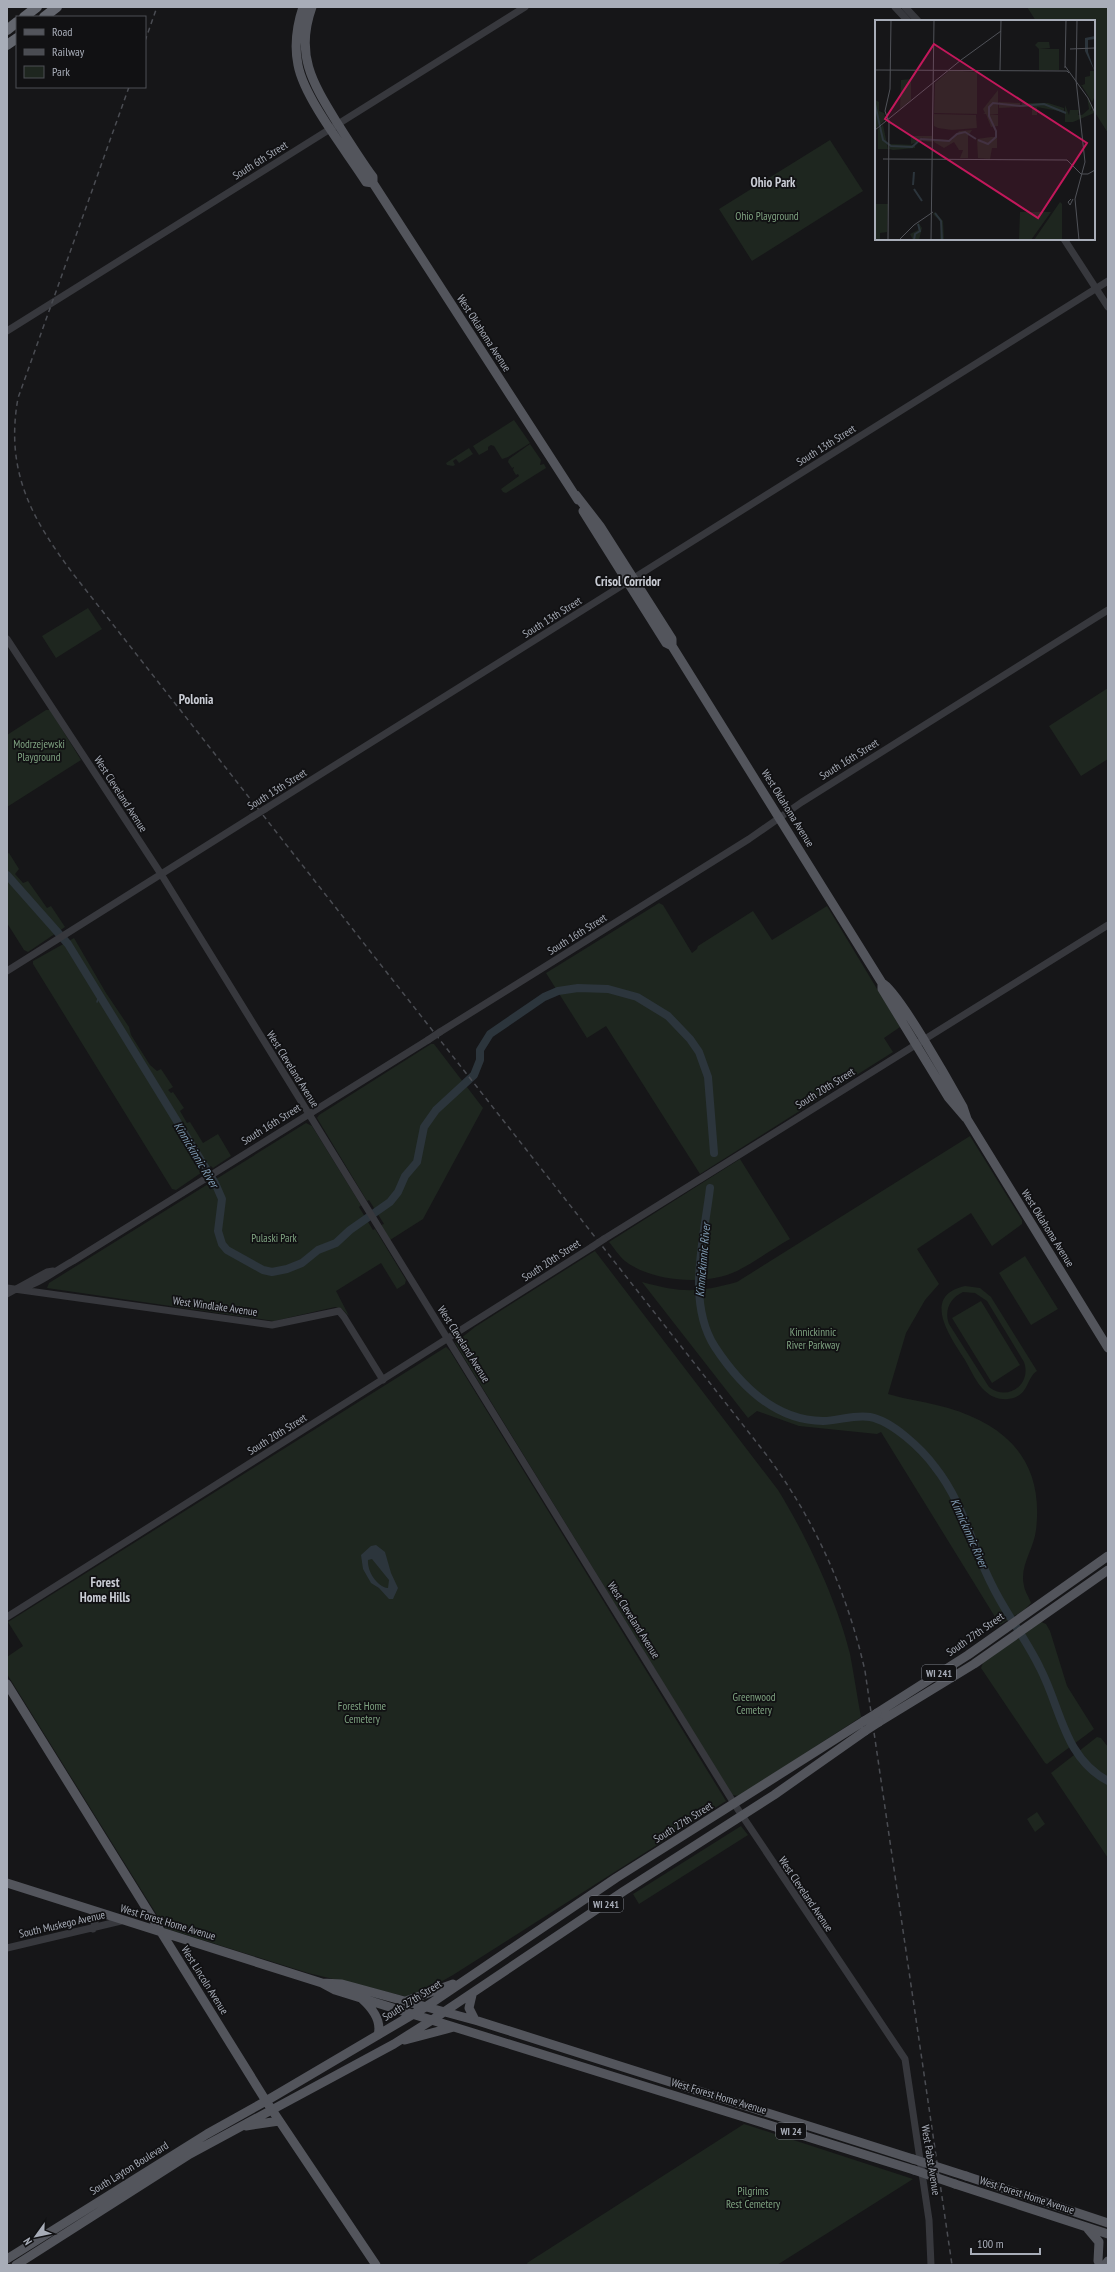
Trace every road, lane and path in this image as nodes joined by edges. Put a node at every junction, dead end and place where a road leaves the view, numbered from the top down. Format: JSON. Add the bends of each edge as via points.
{"nodes":[{"id":1,"x":37,"y":7,"type":"edge"},
{"id":2,"x":57,"y":7,"type":"edge"},
{"id":3,"x":303,"y":7,"type":"edge"},
{"id":4,"x":312,"y":7,"type":"edge"},
{"id":5,"x":524,"y":7,"type":"edge"},
{"id":6,"x":895,"y":7,"type":"edge"},
{"id":7,"x":905,"y":7,"type":"edge"},
{"id":8,"x":25,"y":16,"type":"edge"},
{"id":9,"x":45,"y":16,"type":"edge"},
{"id":10,"x":907,"y":20,"type":"edge"},
{"id":11,"x":917,"y":20,"type":"edge"},
{"id":12,"x":16,"y":23,"type":"edge"},
{"id":13,"x":7,"y":30,"type":"edge"},
{"id":14,"x":16,"y":39,"type":"edge"},
{"id":15,"x":7,"y":45,"type":"edge"},
{"id":16,"x":335,"y":127,"type":"junction"},
{"id":17,"x":1065,"y":240,"type":"edge"},
{"id":18,"x":1108,"y":281,"type":"edge"},
{"id":19,"x":1096,"y":289,"type":"junction"},
{"id":20,"x":1108,"y":307,"type":"edge"},
{"id":21,"x":7,"y":331,"type":"edge"},
{"id":22,"x":632,"y":581,"type":"junction"},
{"id":23,"x":1108,"y":610,"type":"edge"},
{"id":24,"x":7,"y":639,"type":"edge"},
{"id":25,"x":779,"y":817,"type":"junction"},
{"id":26,"x":161,"y":874,"type":"junction"},
{"id":27,"x":1108,"y":925,"type":"edge"},
{"id":28,"x":7,"y":971,"type":"edge"},
{"id":29,"x":919,"y":1042,"type":"junction"},
{"id":30,"x":308,"y":1114,"type":"junction"},
{"id":31,"x":51,"y":1274,"type":"junction"},
{"id":32,"x":7,"y":1288,"type":"edge"},
{"id":33,"x":17,"y":1289,"type":"junction"},
{"id":34,"x":47,"y":1293,"type":"junction"},
{"id":35,"x":7,"y":1294,"type":"edge"},
{"id":36,"x":448,"y":1339,"type":"junction"},
{"id":37,"x":1108,"y":1348,"type":"edge"},
{"id":38,"x":383,"y":1380,"type":"junction"},
{"id":39,"x":1108,"y":1556,"type":"edge"},
{"id":40,"x":1098,"y":1562,"type":"junction"},
{"id":41,"x":1108,"y":1570,"type":"edge"},
{"id":42,"x":1095,"y":1578,"type":"junction"},
{"id":43,"x":1073,"y":1580,"type":"junction"},
{"id":44,"x":1045,"y":1613,"type":"junction"},
{"id":45,"x":7,"y":1617,"type":"edge"},
{"id":46,"x":1029,"y":1618,"type":"junction"},
{"id":47,"x":7,"y":1684,"type":"edge"},
{"id":48,"x":878,"y":1717,"type":"junction"},
{"id":49,"x":735,"y":1805,"type":"junction"},
{"id":50,"x":742,"y":1816,"type":"junction"},
{"id":51,"x":7,"y":1883,"type":"edge"},
{"id":52,"x":92,"y":1911,"type":"junction"},
{"id":53,"x":121,"y":1921,"type":"junction"},
{"id":54,"x":93,"y":1929,"type":"junction"},
{"id":55,"x":161,"y":1933,"type":"junction"},
{"id":56,"x":7,"y":1948,"type":"edge"},
{"id":57,"x":467,"y":1979,"type":"junction"},
{"id":58,"x":322,"y":1983,"type":"junction"},
{"id":59,"x":472,"y":1995,"type":"junction"},
{"id":60,"x":362,"y":1999,"type":"junction"},
{"id":61,"x":404,"y":2001,"type":"junction"},
{"id":62,"x":426,"y":2006,"type":"junction"},
{"id":63,"x":445,"y":2012,"type":"junction"},
{"id":64,"x":413,"y":2014,"type":"junction"},
{"id":65,"x":432,"y":2020,"type":"junction"},
{"id":66,"x":475,"y":2020,"type":"junction"},
{"id":67,"x":455,"y":2027,"type":"junction"},
{"id":68,"x":378,"y":2035,"type":"junction"},
{"id":69,"x":394,"y":2044,"type":"junction"},
{"id":70,"x":905,"y":2059,"type":"joint"},
{"id":71,"x":266,"y":2101,"type":"junction"},
{"id":72,"x":272,"y":2110,"type":"junction"},
{"id":73,"x":280,"y":2121,"type":"junction"},
{"id":74,"x":240,"y":2127,"type":"junction"},
{"id":75,"x":1108,"y":2215,"type":"edge"},
{"id":76,"x":1097,"y":2219,"type":"junction"},
{"id":77,"x":1108,"y":2222,"type":"edge"},
{"id":78,"x":1086,"y":2227,"type":"junction"},
{"id":79,"x":1108,"y":2234,"type":"edge"},
{"id":80,"x":1108,"y":2245,"type":"edge"},
{"id":81,"x":7,"y":2259,"type":"edge"},
{"id":82,"x":1108,"y":2262,"type":"edge"},
{"id":83,"x":1100,"y":2264,"type":"edge"},
{"id":84,"x":16,"y":2265,"type":"edge"},
{"id":85,"x":376,"y":2265,"type":"edge"},
{"id":86,"x":931,"y":2265,"type":"edge"}],
"edges":[{"from":1,"to":8,"type":"highway"},
{"from":2,"to":9,"type":"highway"},
{"from":3,"to":16,"type":"main road","name":"West Oklahoma Avenue","via":[[296,38],[298,66],[307,90]]},
{"from":4,"to":16,"type":"main road","name":"West Oklahoma Avenue","via":[[305,34],[307,67]]},
{"from":5,"to":16,"type":"street","name":"South 6th Street"},
{"from":6,"to":10,"type":"street"},
{"from":7,"to":11,"type":"street"},
{"from":12,"to":13,"type":"highway"},
{"from":14,"to":15,"type":"highway"},
{"from":16,"to":21,"type":"street","name":"South 6th Street"},
{"from":16,"to":22,"type":"main road","name":"West Oklahoma Avenue","via":[[366,182],[373,183],[576,495],[597,522]]},
{"from":17,"to":19,"type":"street"},
{"from":18,"to":19,"type":"street","name":"South 13th Street"},
{"from":19,"to":20,"type":"street"},
{"from":19,"to":22,"type":"street","name":"South 13th Street"},
{"from":22,"to":25,"type":"main road","name":"West Oklahoma Avenue","via":[[672,639],[672,646]]},
{"from":22,"to":26,"type":"street","name":"South 13th Street","bridge":true},
{"from":23,"to":25,"type":"street","name":"South 16th Street"},
{"from":24,"to":26,"type":"street","name":"West Cleveland Avenue"},
{"from":25,"to":29,"type":"main road","name":"West Oklahoma Avenue","via":[[882,983],[888,985]]},
{"from":25,"to":30,"type":"street","name":"South 16th Street","bridge":true,"via":[[745,842]]},
{"from":26,"to":28,"type":"street","name":"South 13th Street"},
{"from":26,"to":30,"type":"street","name":"West Cleveland Avenue"},
{"from":27,"to":29,"type":"street","name":"South 20th Street"},
{"from":29,"to":36,"type":"street","name":"South 20th Street","bridge":true},
{"from":29,"to":37,"type":"main road","name":"West Oklahoma Avenue","via":[[963,1107],[967,1120]]},
{"from":30,"to":31,"type":"street","name":"South 16th Street"},
{"from":30,"to":36,"type":"street","name":"West Cleveland Avenue"},
{"from":31,"to":33,"type":"street","name":"South 16th Street","via":[[47,1272]]},
{"from":31,"to":34,"type":"street","via":[[44,1286]]},
{"from":32,"to":33,"type":"street","name":"West Windlake Avenue"},
{"from":33,"to":34,"type":"street","name":"West Windlake Avenue"},
{"from":33,"to":35,"type":"street","name":"South 16th Street"},
{"from":34,"to":38,"type":"street","name":"West Windlake Avenue","via":[[272,1325],[338,1311]]},
{"from":36,"to":38,"type":"street","name":"South 20th Street"},
{"from":36,"to":49,"type":"street","name":"West Cleveland Avenue"},
{"from":38,"to":45,"type":"street","name":"South 20th Street"},
{"from":39,"to":40,"type":"main road","name":"South 27th Street","number":"WI 241"},
{"from":40,"to":42,"type":"main road"},
{"from":40,"to":43,"type":"main road","name":"South 27th Street","number":"WI 241"},
{"from":41,"to":42,"type":"main road","name":"South 27th Street","number":"WI 241"},
{"from":42,"to":44,"type":"main road","name":"South 27th Street","number":"WI 241"},
{"from":43,"to":44,"type":"main road"},
{"from":43,"to":46,"type":"main road","name":"South 27th Street","number":"WI 241","via":[[1039,1603]]},
{"from":44,"to":46,"type":"main road","name":"South 27th Street","number":"WI 241"},
{"from":46,"to":48,"type":"main road","name":"South 27th Street","number":"WI 241","via":[[999,1632]]},
{"from":46,"to":48,"type":"main road","name":"South 27th Street","number":"WI 241","via":[[1008,1640],[974,1664]]},
{"from":47,"to":55,"type":"main road","name":"West Lincoln Avenue"},
{"from":48,"to":49,"type":"main road","name":"South 27th Street","number":"WI 241","bridge":true,"via":[[864,1721]]},
{"from":48,"to":50,"type":"main road","name":"South 27th Street","number":"WI 241","bridge":true,"via":[[865,1731]]},
{"from":49,"to":50,"type":"street","name":"West Cleveland Avenue"},
{"from":49,"to":57,"type":"main road","name":"South 27th Street","number":"WI 241","via":[[616,1878]]},
{"from":50,"to":59,"type":"main road","name":"South 27th Street","number":"WI 241","via":[[624,1891]]},
{"from":50,"to":70,"type":"street","name":"West Cleveland Avenue"},
{"from":51,"to":52,"type":"main road","name":"West Forest Home Avenue"},
{"from":52,"to":53,"type":"main road","name":"West Forest Home Avenue"},
{"from":52,"to":54,"type":"street","via":[[96,1918]]},
{"from":53,"to":54,"type":"street","name":"South Muskego Avenue"},
{"from":53,"to":55,"type":"main road","name":"West Forest Home Avenue"},
{"from":54,"to":56,"type":"street","name":"South Muskego Avenue"},
{"from":55,"to":58,"type":"main road","name":"West Forest Home Avenue"},
{"from":55,"to":71,"type":"main road","name":"West Lincoln Avenue"},
{"from":57,"to":61,"type":"main road"},
{"from":57,"to":62,"type":"main road","name":"South 27th Street","number":"WI 241"},
{"from":58,"to":60,"type":"main road","name":"West Forest Home Avenue"},
{"from":58,"to":61,"type":"main road","name":"West Forest Home Avenue","via":[[342,1984]]},
{"from":59,"to":63,"type":"main road","name":"South 27th Street","number":"WI 241"},
{"from":59,"to":66,"type":"main road","via":[[469,2008]]},
{"from":60,"to":64,"type":"main road","name":"West Forest Home Avenue"},
{"from":60,"to":68,"type":"main road","via":[[379,2023]]},
{"from":61,"to":62,"type":"main road","name":"West Forest Home Avenue"},
{"from":62,"to":63,"type":"main road","name":"West Forest Home Avenue","number":"WI 24"},
{"from":62,"to":64,"type":"main road","name":"South 27th Street","number":"WI 241"},
{"from":63,"to":65,"type":"main road","name":"South 27th Street","number":"WI 241"},
{"from":63,"to":66,"type":"main road","name":"West Forest Home Avenue","number":"WI 24"},
{"from":64,"to":65,"type":"main road","name":"West Forest Home Avenue","number":"WI 24"},
{"from":64,"to":68,"type":"main road","name":"South 27th Street"},
{"from":65,"to":67,"type":"main road","name":"West Forest Home Avenue","number":"WI 24"},
{"from":65,"to":69,"type":"main road","name":"South 27th Street"},
{"from":66,"to":76,"type":"main road","name":"West Forest Home Avenue","number":"WI 24","bridge":true},
{"from":67,"to":69,"type":"main road"},
{"from":67,"to":78,"type":"main road","name":"West Forest Home Avenue","number":"WI 24","bridge":true,"via":[[914,2170]]},
{"from":68,"to":71,"type":"main road","name":"South 27th Street"},
{"from":69,"to":72,"type":"main road","name":"South 27th Street"},
{"from":70,"to":86,"type":"street","name":"West Pabst Avenue","via":[[929,2220]]},
{"from":71,"to":72,"type":"main road","name":"West Lincoln Avenue"},
{"from":71,"to":81,"type":"main road","name":"South Layton Boulevard","via":[[149,2169]]},
{"from":72,"to":73,"type":"main road","name":"West Lincoln Avenue"},
{"from":72,"to":74,"type":"main road","name":"South Layton Boulevard"},
{"from":73,"to":74,"type":"main road"},
{"from":73,"to":85,"type":"main road","name":"West Lincoln Avenue"},
{"from":74,"to":84,"type":"main road","name":"South Layton Boulevard","via":[[190,2154]]},
{"from":75,"to":76,"type":"main road"},
{"from":76,"to":77,"type":"main road","name":"West Forest Home Avenue","number":"WI 24"},
{"from":78,"to":79,"type":"main road","name":"West Forest Home Avenue","number":"WI 24"},
{"from":78,"to":83,"type":"main road","via":[[1099,2242]]},
{"from":80,"to":83,"type":"main road"},
{"from":82,"to":83,"type":"main road"}]}
